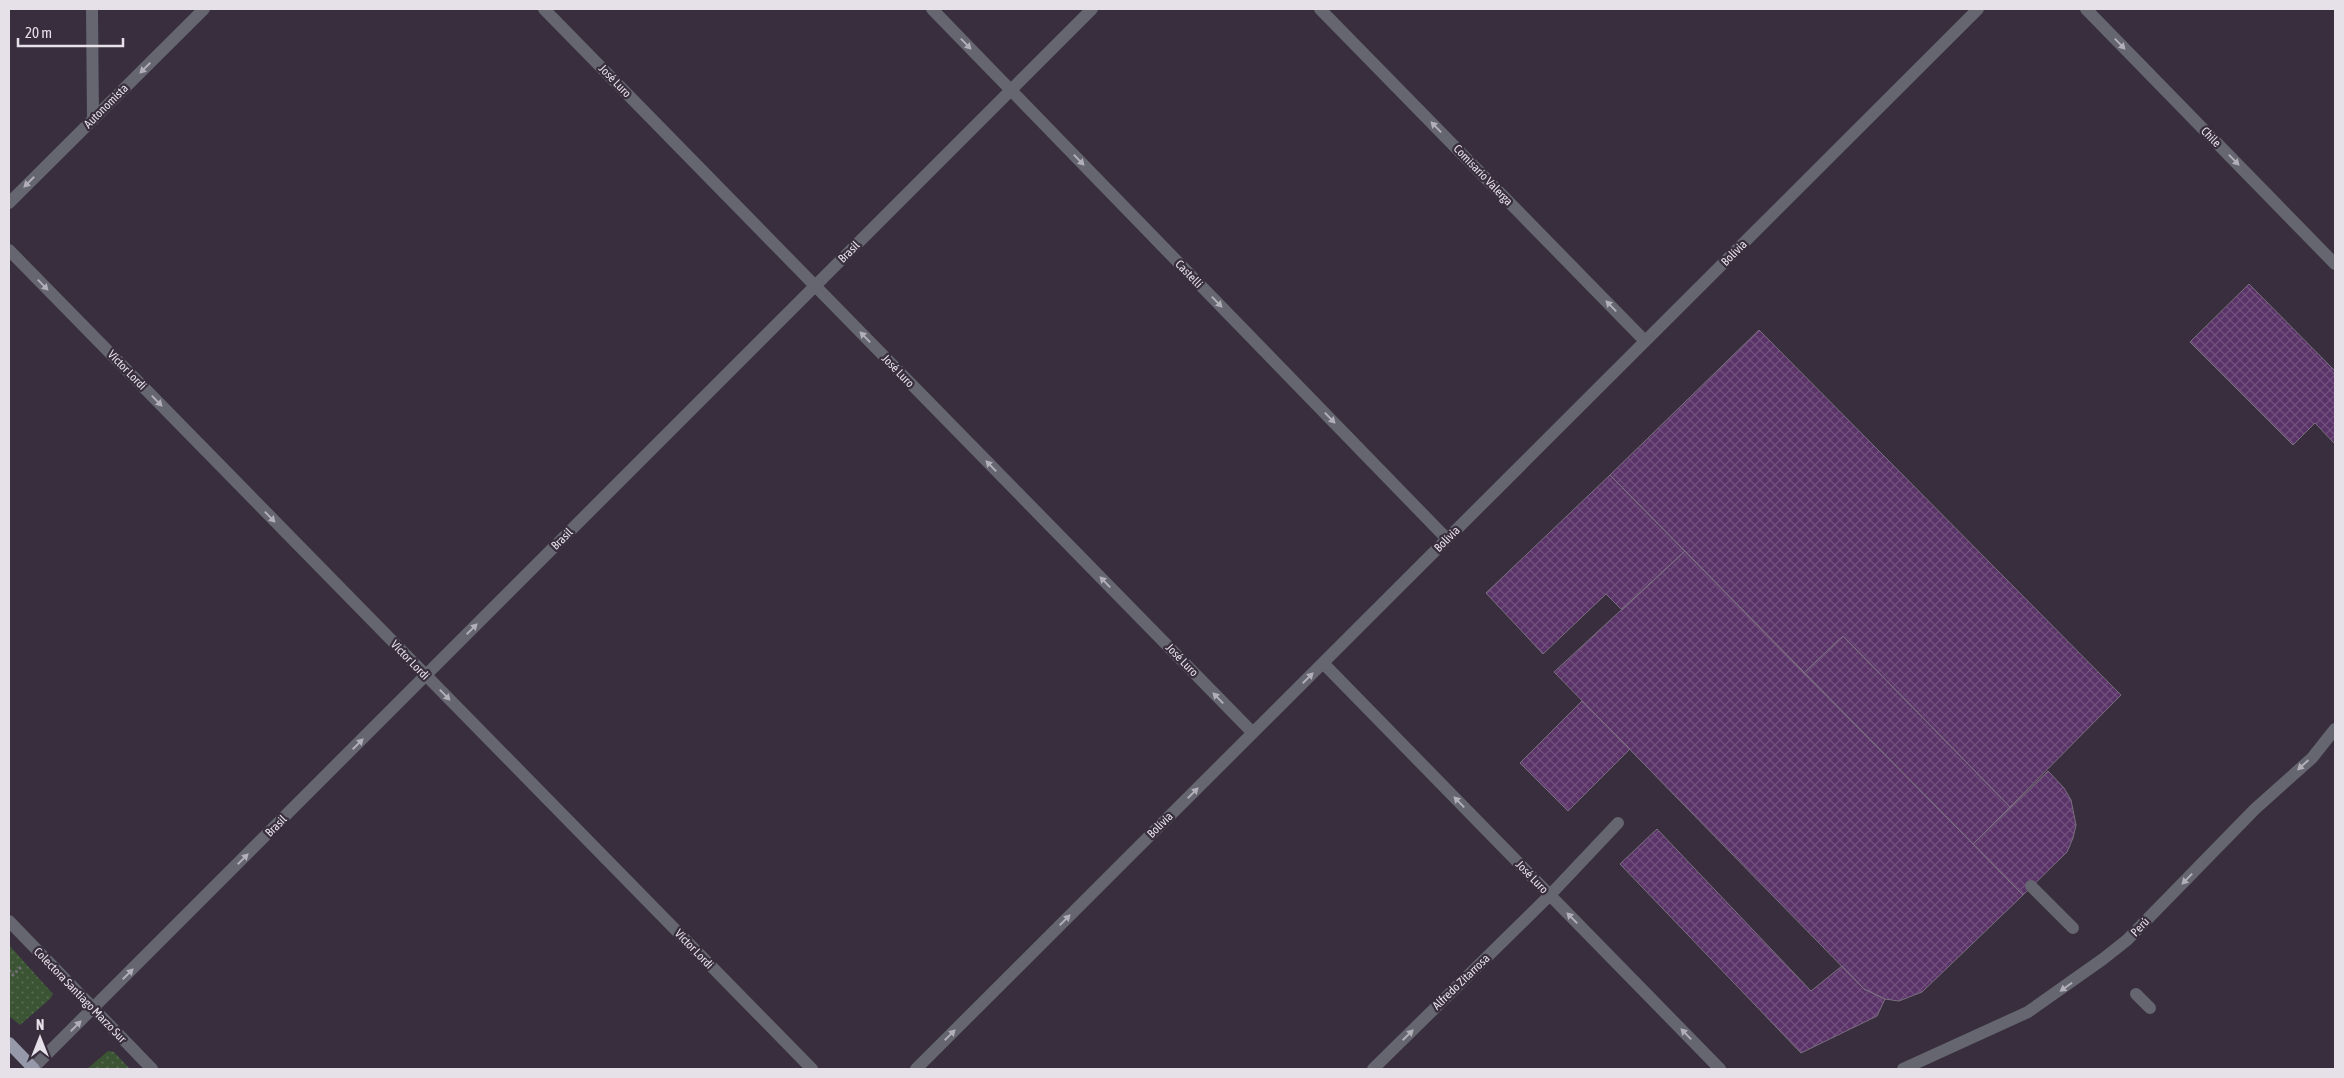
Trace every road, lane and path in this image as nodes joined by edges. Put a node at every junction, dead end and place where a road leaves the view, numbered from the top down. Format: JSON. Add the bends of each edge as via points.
{"nodes":[{"id":1,"x":92,"y":9,"type":"edge"},
{"id":2,"x":204,"y":9,"type":"edge"},
{"id":3,"x":544,"y":9,"type":"edge"},
{"id":4,"x":932,"y":9,"type":"edge"},
{"id":5,"x":1092,"y":9,"type":"edge"},
{"id":6,"x":1320,"y":9,"type":"edge"},
{"id":7,"x":1978,"y":9,"type":"edge"},
{"id":8,"x":2086,"y":9,"type":"edge"},
{"id":9,"x":1011,"y":90,"type":"junction"},
{"id":10,"x":93,"y":120,"type":"junction"},
{"id":11,"x":9,"y":202,"type":"edge"},
{"id":12,"x":9,"y":250,"type":"edge"},
{"id":13,"x":2335,"y":264,"type":"edge"},
{"id":14,"x":815,"y":286,"type":"junction"},
{"id":15,"x":1645,"y":341,"type":"junction"},
{"id":16,"x":1447,"y":539,"type":"junction"},
{"id":17,"x":1323,"y":663,"type":"junction"},
{"id":18,"x":426,"y":676,"type":"junction"},
{"id":19,"x":2335,"y":729,"type":"edge"},
{"id":20,"x":1252,"y":733,"type":"junction"},
{"id":21,"x":1618,"y":823,"type":"dead end"},
{"id":22,"x":2031,"y":886,"type":"dead end"},
{"id":23,"x":1550,"y":896,"type":"junction"},
{"id":24,"x":9,"y":921,"type":"edge"},
{"id":25,"x":2073,"y":928,"type":"dead end"},
{"id":26,"x":26,"y":963,"type":"dead end"},
{"id":27,"x":9,"y":970,"type":"edge"},
{"id":28,"x":2136,"y":994,"type":"dead end"},
{"id":29,"x":2150,"y":1008,"type":"dead end"},
{"id":30,"x":94,"y":1009,"type":"junction"},
{"id":31,"x":9,"y":1043,"type":"edge"},
{"id":32,"x":920,"y":1068,"type":"edge"},
{"id":33,"x":33,"y":1069,"type":"edge"},
{"id":34,"x":152,"y":1069,"type":"edge"},
{"id":35,"x":812,"y":1069,"type":"edge"},
{"id":36,"x":1373,"y":1069,"type":"edge"},
{"id":37,"x":1720,"y":1069,"type":"edge"},
{"id":38,"x":1902,"y":1069,"type":"edge"}],
"edges":[{"from":1,"to":10,"type":"street"},
{"from":2,"to":10,"type":"street","name":"Autonomista","one_way":true},
{"from":3,"to":14,"type":"street","name":"José Luro"},
{"from":4,"to":9,"type":"street","name":"Castelli","one_way":true},
{"from":5,"to":9,"type":"street","name":"Brasil"},
{"from":15,"to":6,"type":"street","name":"Comisario Valerga","one_way":true},
{"from":7,"to":15,"type":"street","name":"Bolivia"},
{"from":8,"to":13,"type":"street","name":"Chile","one_way":true},
{"from":9,"to":14,"type":"street","name":"Brasil"},
{"from":9,"to":16,"type":"street","name":"Castelli","one_way":true},
{"from":10,"to":11,"type":"street","name":"Autonomista","one_way":true},
{"from":12,"to":18,"type":"street","name":"Víctor Lordi","one_way":true},
{"from":18,"to":14,"type":"street","name":"Brasil","one_way":true},
{"from":20,"to":14,"type":"street","name":"José Luro","one_way":true},
{"from":15,"to":16,"type":"street","name":"Bolivia"},
{"from":16,"to":17,"type":"street","name":"Bolivia"},
{"from":20,"to":17,"type":"street","name":"Bolivia","one_way":true},
{"from":23,"to":17,"type":"street","name":"José Luro","one_way":true},
{"from":30,"to":18,"type":"street","name":"Brasil","one_way":true},
{"from":18,"to":35,"type":"street","name":"Víctor Lordi","one_way":true},
{"from":19,"to":38,"type":"street","name":"Perú","one_way":true,"via":[[2312,758],[2255,809],[2127,940],[2103,959],[2028,1012]]},
{"from":32,"to":20,"type":"street","name":"Bolivia","one_way":true},
{"from":21,"to":23,"type":"street","name":"Alfredo Zitarrosa"},
{"from":22,"to":25,"type":"street"},
{"from":36,"to":23,"type":"street","name":"Alfredo Zitarrosa","one_way":true},
{"from":37,"to":23,"type":"street","name":"José Luro","one_way":true},
{"from":24,"to":30,"type":"street","name":"Colectora Santiago Marzo Sur"},
{"from":26,"to":27,"type":"path","via":[[13,975]]},
{"from":28,"to":29,"type":"street"},
{"from":33,"to":30,"type":"street","name":"Brasil","one_way":true},
{"from":30,"to":34,"type":"street","name":"Colectora Santiago Marzo Sur"},
{"from":31,"to":33,"type":"main road"}]}
